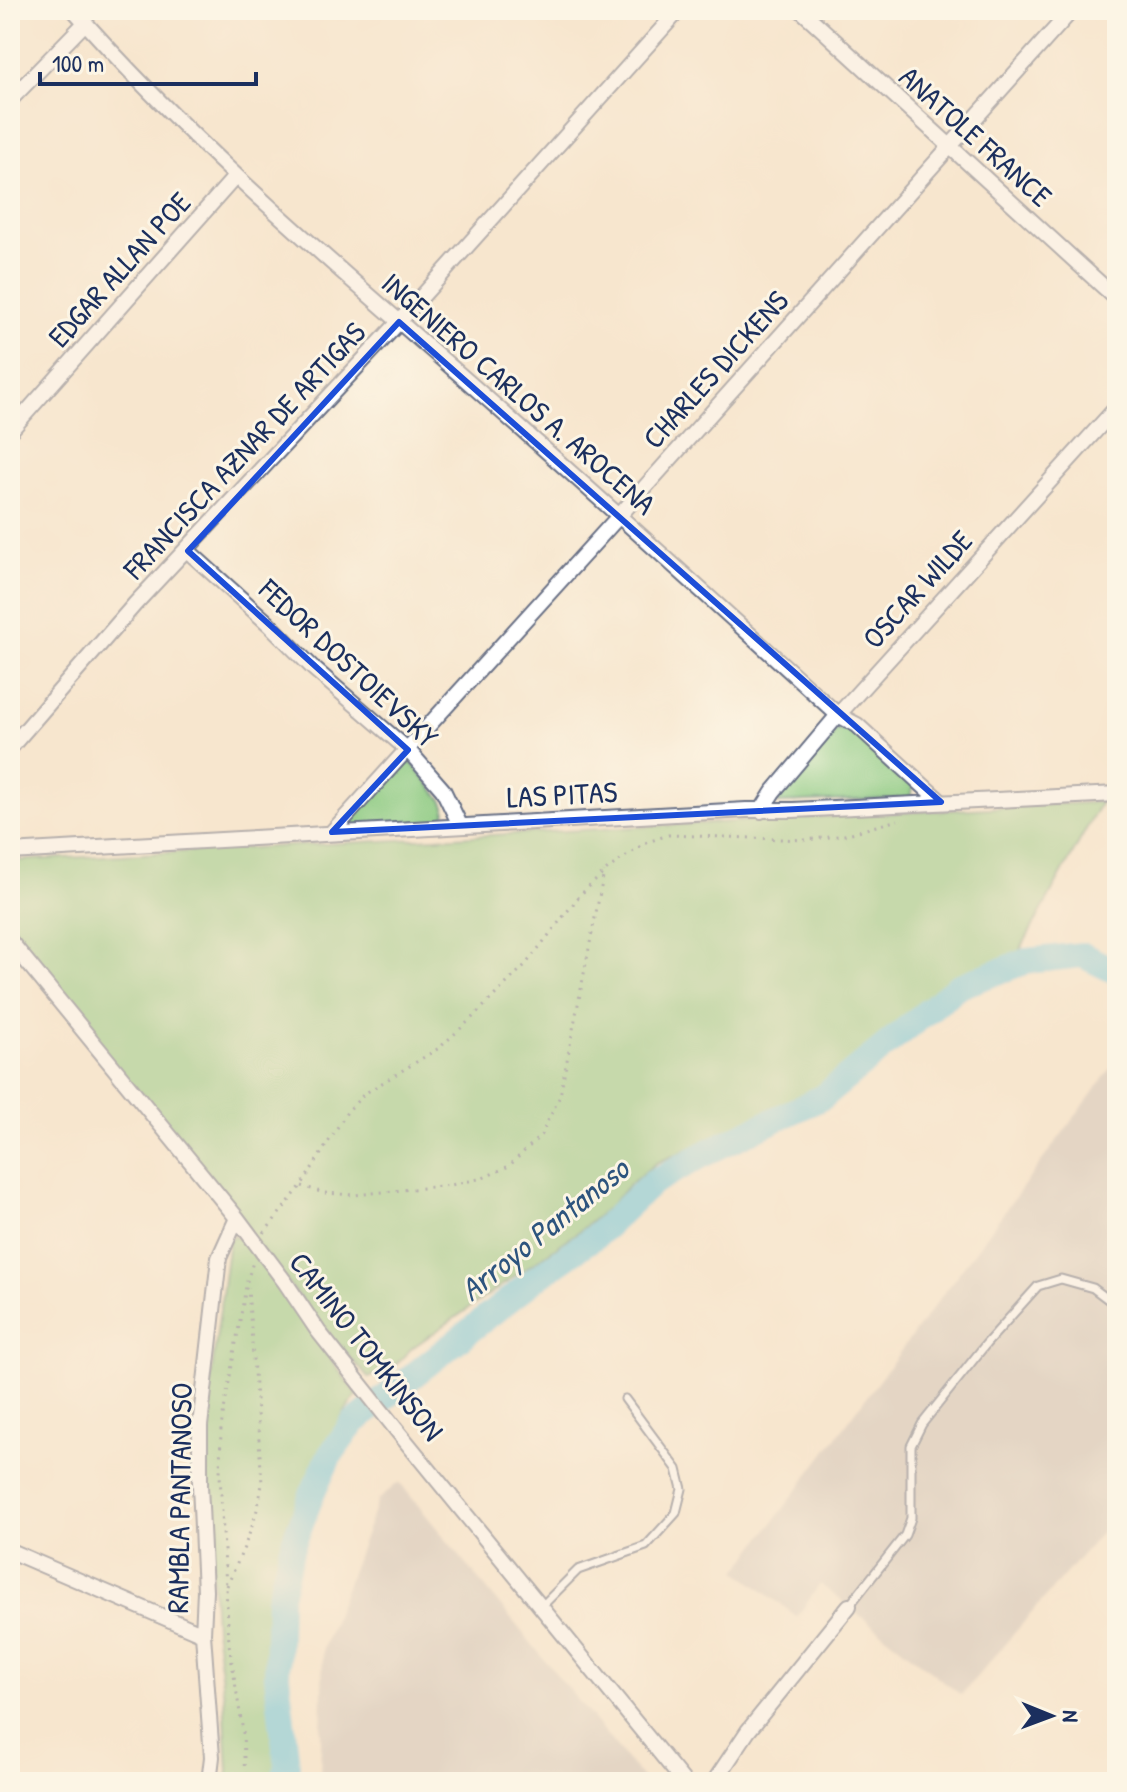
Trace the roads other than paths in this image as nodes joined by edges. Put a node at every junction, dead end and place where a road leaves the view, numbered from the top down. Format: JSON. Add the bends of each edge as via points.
{"nodes":[{"id":1,"x":74,"y":10,"type":"edge"},
{"id":2,"x":679,"y":10,"type":"edge"},
{"id":3,"x":801,"y":10,"type":"edge"},
{"id":4,"x":1072,"y":10,"type":"edge"},
{"id":5,"x":85,"y":23,"type":"junction"},
{"id":6,"x":10,"y":100,"type":"edge"},
{"id":7,"x":948,"y":146,"type":"junction"},
{"id":8,"x":235,"y":177,"type":"junction"},
{"id":9,"x":1117,"y":299,"type":"edge"},
{"id":10,"x":399,"y":322,"type":"junction"},
{"id":11,"x":1117,"y":407,"type":"edge"},
{"id":12,"x":10,"y":431,"type":"edge"},
{"id":13,"x":620,"y":515,"type":"junction"},
{"id":14,"x":188,"y":551,"type":"junction"},
{"id":15,"x":838,"y":715,"type":"junction"},
{"id":16,"x":10,"y":748,"type":"edge"},
{"id":17,"x":408,"y":750,"type":"junction"},
{"id":18,"x":1117,"y":794,"type":"edge"},
{"id":19,"x":941,"y":802,"type":"junction"},
{"id":20,"x":761,"y":811,"type":"junction"},
{"id":21,"x":460,"y":825,"type":"junction"},
{"id":22,"x":332,"y":832,"type":"junction"},
{"id":23,"x":10,"y":852,"type":"edge"},
{"id":24,"x":10,"y":941,"type":"edge"},
{"id":25,"x":237,"y":1218,"type":"junction"},
{"id":26,"x":1117,"y":1306,"type":"edge"},
{"id":27,"x":625,"y":1399,"type":"dead end"},
{"id":28,"x":10,"y":1551,"type":"edge"},
{"id":29,"x":849,"y":1606,"type":"joint"},
{"id":30,"x":541,"y":1607,"type":"junction"},
{"id":31,"x":203,"y":1634,"type":"junction"},
{"id":32,"x":209,"y":1782,"type":"edge"},
{"id":33,"x":684,"y":1782,"type":"edge"},
{"id":34,"x":714,"y":1782,"type":"edge"}],
"edges":[{"from":1,"to":5,"type":"street","name":"INGENIERO CARLOS A. AROCENA"},
{"from":2,"to":10,"type":"street","name":"FRANCISCA AZNAR DE ARTIGAS"},
{"from":3,"to":7,"type":"street","name":"ANATOLE FRANCE"},
{"from":4,"to":7,"type":"street","name":"CHARLES DICKENS"},
{"from":5,"to":6,"type":"street"},
{"from":5,"to":8,"type":"street","name":"INGENIERO CARLOS A. AROCENA"},
{"from":7,"to":9,"type":"street","name":"ANATOLE FRANCE"},
{"from":7,"to":13,"type":"street","name":"CHARLES DICKENS"},
{"from":8,"to":10,"type":"street","name":"INGENIERO CARLOS A. AROCENA"},
{"from":8,"to":12,"type":"street","name":"EDGAR ALLAN POE"},
{"from":10,"to":13,"type":"street","name":"INGENIERO CARLOS A. AROCENA"},
{"from":10,"to":14,"type":"street","name":"FRANCISCA AZNAR DE ARTIGAS"},
{"from":11,"to":15,"type":"street","name":"OSCAR WILDE"},
{"from":13,"to":15,"type":"street","name":"INGENIERO CARLOS A. AROCENA"},
{"from":13,"to":17,"type":"street","name":"CHARLES DICKENS"},
{"from":14,"to":16,"type":"street","name":"FRANCISCA AZNAR DE ARTIGAS"},
{"from":14,"to":17,"type":"street","name":"FEDOR DOSTOIEVSKY"},
{"from":15,"to":19,"type":"street","name":"INGENIERO CARLOS A. AROCENA","via":[[857,725]]},
{"from":15,"to":20,"type":"street","name":"OSCAR WILDE"},
{"from":17,"to":21,"type":"street","name":"FEDOR DOSTOIEVSKY","via":[[443,790]]},
{"from":17,"to":22,"type":"street","name":"CHARLES DICKENS"},
{"from":18,"to":19,"type":"street","name":"LAS PITAS"},
{"from":19,"to":20,"type":"street","name":"LAS PITAS"},
{"from":20,"to":21,"type":"street","name":"LAS PITAS"},
{"from":21,"to":22,"type":"street","name":"LAS PITAS"},
{"from":22,"to":23,"type":"street","name":"LAS PITAS"},
{"from":24,"to":25,"type":"street","name":"CAMINO TOMKINSON"},
{"from":25,"to":30,"type":"street","name":"CAMINO TOMKINSON","via":[[318,1331]]},
{"from":25,"to":31,"type":"street","name":"RAMBLA PANTANOSO","via":[[219,1258],[200,1426]]},
{"from":26,"to":29,"type":"lane","via":[[1093,1288],[1061,1279],[1038,1286],[986,1344],[922,1424],[911,1446],[911,1518],[905,1535]]},
{"from":27,"to":30,"type":"lane","via":[[677,1469],[682,1489],[676,1513],[646,1546],[578,1570]]},
{"from":28,"to":31,"type":"street"},
{"from":29,"to":34,"type":"street","via":[[748,1731]]},
{"from":30,"to":33,"type":"street","name":"CAMINO TOMKINSON"},
{"from":31,"to":32,"type":"street","name":"RAMBLA PANTANOSO","via":[[211,1727]]}]}
